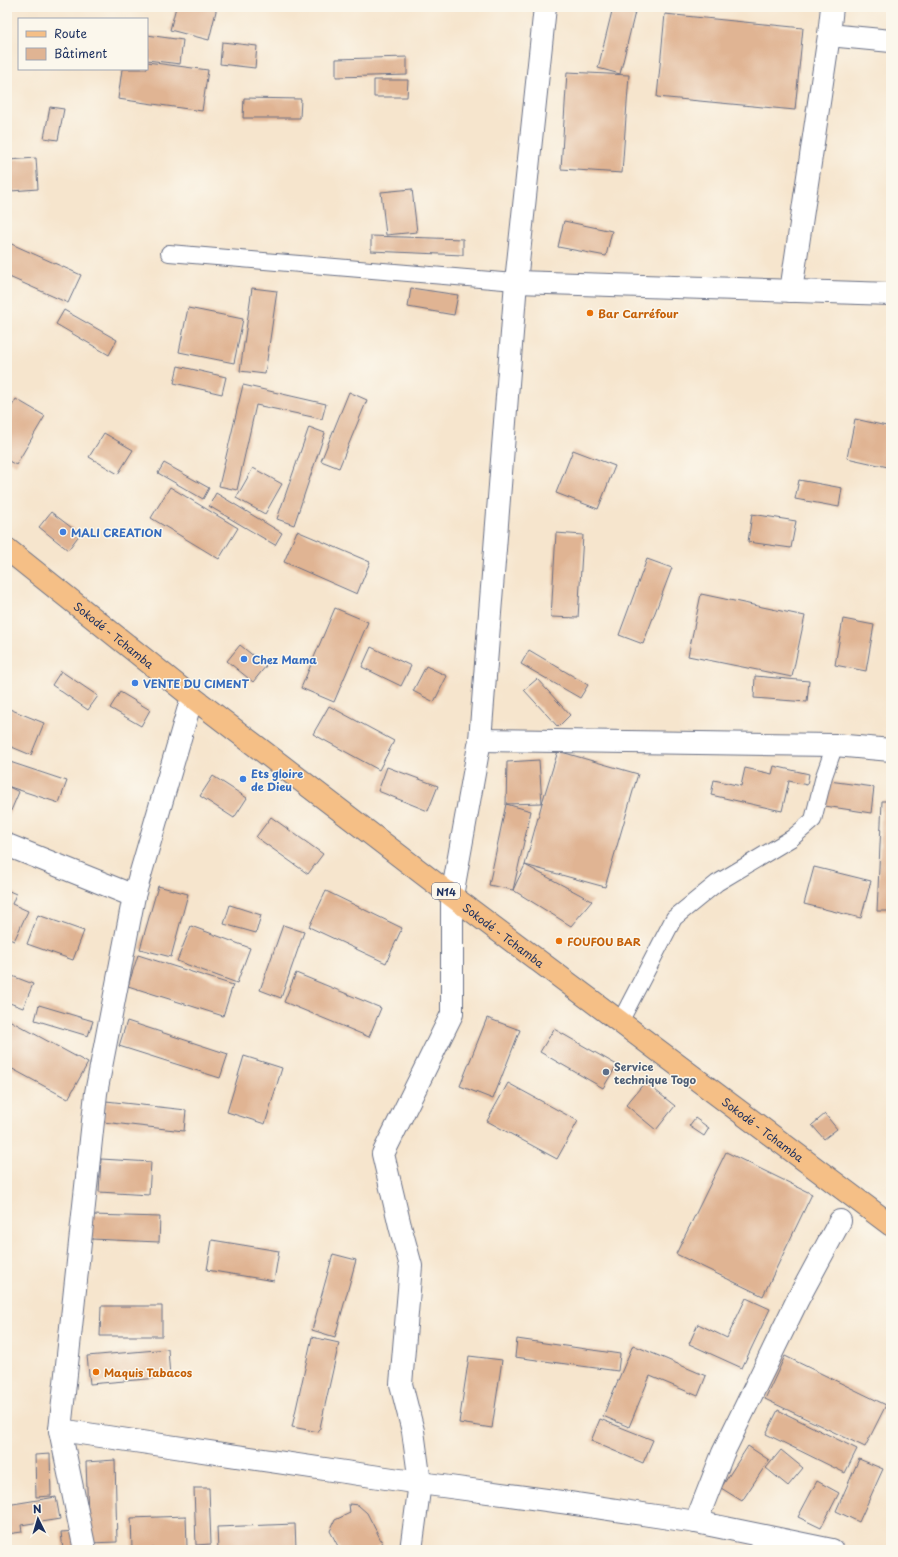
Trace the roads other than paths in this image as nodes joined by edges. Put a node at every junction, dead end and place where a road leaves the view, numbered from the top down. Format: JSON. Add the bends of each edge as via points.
{"nodes":[{"id":1,"x":545,"y":7,"type":"edge"},
{"id":2,"x":832,"y":7,"type":"edge"},
{"id":3,"x":829,"y":35,"type":"junction"},
{"id":4,"x":891,"y":41,"type":"edge"},
{"id":5,"x":168,"y":253,"type":"dead end"},
{"id":6,"x":516,"y":282,"type":"junction"},
{"id":7,"x":791,"y":291,"type":"junction"},
{"id":8,"x":891,"y":294,"type":"edge"},
{"id":9,"x":7,"y":549,"type":"edge"},
{"id":10,"x":192,"y":696,"type":"junction"},
{"id":11,"x":480,"y":740,"type":"junction"},
{"id":12,"x":835,"y":745,"type":"junction"},
{"id":13,"x":891,"y":750,"type":"edge"},
{"id":14,"x":7,"y":845,"type":"edge"},
{"id":15,"x":134,"y":896,"type":"junction"},
{"id":16,"x":452,"y":896,"type":"junction"},
{"id":17,"x":620,"y":1022,"type":"junction"},
{"id":18,"x":840,"y":1221,"type":"dead end"},
{"id":19,"x":891,"y":1226,"type":"edge"},
{"id":20,"x":60,"y":1430,"type":"junction"},
{"id":21,"x":420,"y":1483,"type":"junction"},
{"id":22,"x":696,"y":1522,"type":"junction"},
{"id":23,"x":85,"y":1550,"type":"edge"},
{"id":24,"x":411,"y":1550,"type":"edge"},
{"id":25,"x":832,"y":1550,"type":"edge"}],
"edges":[{"from":1,"to":6,"type":"street"},
{"from":2,"to":3,"type":"street"},
{"from":3,"to":4,"type":"street"},
{"from":3,"to":7,"type":"street"},
{"from":5,"to":6,"type":"lane"},
{"from":6,"to":7,"type":"street"},
{"from":6,"to":11,"type":"street"},
{"from":7,"to":8,"type":"street"},
{"from":9,"to":10,"type":"main road","name":"Sokodé - Tchamba","number":"N14"},
{"from":10,"to":15,"type":"street"},
{"from":10,"to":16,"type":"main road","name":"Sokodé - Tchamba","number":"N14"},
{"from":11,"to":12,"type":"street"},
{"from":11,"to":16,"type":"street"},
{"from":12,"to":13,"type":"street"},
{"from":12,"to":17,"type":"lane","via":[[812,820],[792,838],[717,883],[674,918]]},
{"from":14,"to":15,"type":"street"},
{"from":15,"to":20,"type":"street","via":[[96,1093]]},
{"from":16,"to":17,"type":"main road","name":"Sokodé - Tchamba","number":"N14"},
{"from":16,"to":21,"type":"street","via":[[452,1014],[383,1154],[412,1266],[401,1384],[413,1431]]},
{"from":17,"to":19,"type":"main road","name":"Sokodé - Tchamba","number":"N14"},
{"from":18,"to":22,"type":"street","via":[[798,1299],[723,1453]]},
{"from":20,"to":21,"type":"street"},
{"from":20,"to":23,"type":"street"},
{"from":21,"to":22,"type":"street"},
{"from":21,"to":24,"type":"street"},
{"from":22,"to":25,"type":"street"}]}
